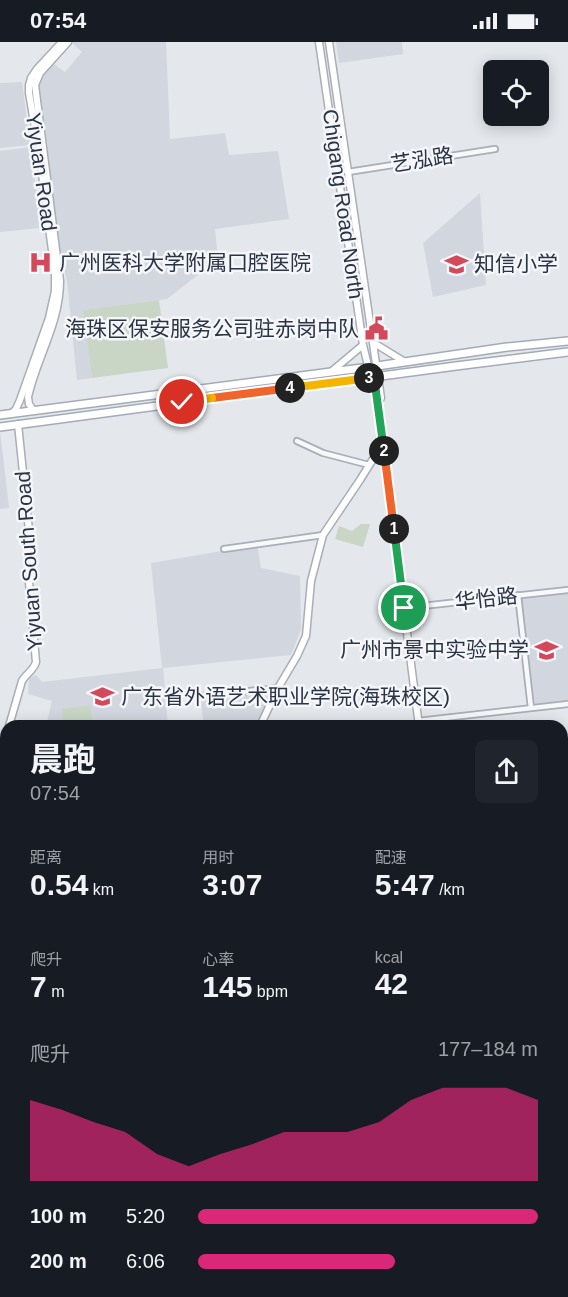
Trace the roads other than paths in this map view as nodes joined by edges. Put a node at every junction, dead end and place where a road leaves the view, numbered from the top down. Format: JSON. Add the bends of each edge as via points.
{"nodes":[{"id":1,"x":62,"y":42,"type":"edge"},
{"id":2,"x":69,"y":42,"type":"edge"},
{"id":3,"x":318,"y":42,"type":"edge"},
{"id":4,"x":329,"y":42,"type":"edge"},
{"id":5,"x":495,"y":149,"type":"dead end"},
{"id":6,"x":348,"y":172,"type":"junction"},
{"id":7,"x":567,"y":341,"type":"edge"},
{"id":8,"x":374,"y":343,"type":"junction"},
{"id":9,"x":363,"y":345,"type":"junction"},
{"id":10,"x":568,"y":353,"type":"edge"},
{"id":11,"x":405,"y":362,"type":"junction"},
{"id":12,"x":368,"y":366,"type":"junction"},
{"id":13,"x":377,"y":366,"type":"junction"},
{"id":14,"x":332,"y":371,"type":"junction"},
{"id":15,"x":376,"y":377,"type":"junction"},
{"id":16,"x":33,"y":410,"type":"junction"},
{"id":17,"x":12,"y":413,"type":"junction"},
{"id":18,"x":0,"y":415,"type":"edge"},
{"id":19,"x":18,"y":424,"type":"junction"},
{"id":20,"x":0,"y":427,"type":"edge"},
{"id":21,"x":297,"y":441,"type":"dead end"},
{"id":22,"x":383,"y":443,"type":"junction"},
{"id":23,"x":369,"y":465,"type":"junction"},
{"id":24,"x":391,"y":503,"type":"junction"},
{"id":25,"x":323,"y":535,"type":"junction"},
{"id":26,"x":224,"y":549,"type":"dead end"},
{"id":27,"x":568,"y":590,"type":"edge"},
{"id":28,"x":518,"y":596,"type":"junction"},
{"id":29,"x":404,"y":608,"type":"junction"},
{"id":30,"x":278,"y":688,"type":"junction"},
{"id":31,"x":200,"y":696,"type":"dead end"},
{"id":32,"x":568,"y":704,"type":"edge"},
{"id":33,"x":531,"y":708,"type":"junction"},
{"id":34,"x":11,"y":720,"type":"edge"},
{"id":35,"x":263,"y":720,"type":"edge"},
{"id":36,"x":418,"y":720,"type":"edge"},
{"id":37,"x":446,"y":720,"type":"edge"}],
"edges":[{"from":1,"to":17,"type":"street","name":"Yiyuan Road","via":[[33,75],[29,88],[55,298]]},
{"from":2,"to":16,"type":"street","name":"Yiyuan Road","via":[[40,73],[35,85],[60,289],[57,312],[28,397]]},
{"from":3,"to":9,"type":"street","name":"Chigang Road North"},
{"from":4,"to":6,"type":"street","name":"Chigang Road North"},
{"from":5,"to":6,"type":"street","name":"艺泓路"},
{"from":6,"to":8,"type":"street","name":"Chigang Road North"},
{"from":7,"to":10,"type":"main road"},
{"from":7,"to":11,"type":"main road"},
{"from":8,"to":11,"type":"street"},
{"from":8,"to":13,"type":"street","name":"Chigang Road North"},
{"from":9,"to":12,"type":"street","name":"Chigang Road North"},
{"from":9,"to":14,"type":"street"},
{"from":10,"to":15,"type":"main road"},
{"from":11,"to":13,"type":"main road"},
{"from":12,"to":13,"type":"main road"},
{"from":12,"to":14,"type":"main road"},
{"from":12,"to":15,"type":"street","name":"Chigang Road North"},
{"from":13,"to":15,"type":"street","name":"Chigang Road North"},
{"from":14,"to":16,"type":"main road"},
{"from":15,"to":19,"type":"main road"},
{"from":15,"to":22,"type":"street"},
{"from":15,"to":24,"type":"street"},
{"from":16,"to":17,"type":"main road"},
{"from":17,"to":18,"type":"main road"},
{"from":19,"to":20,"type":"main road"},
{"from":19,"to":34,"type":"street","name":"Yiyuan South Road","via":[[32,560],[29,582],[36,662],[22,681]]},
{"from":21,"to":23,"type":"street","via":[[323,453]]},
{"from":22,"to":23,"type":"street"},
{"from":22,"to":24,"type":"street"},
{"from":23,"to":25,"type":"street"},
{"from":24,"to":29,"type":"street"},
{"from":25,"to":26,"type":"street"},
{"from":25,"to":30,"type":"street","via":[[311,581],[306,636]]},
{"from":27,"to":28,"type":"street","name":"华怡路"},
{"from":28,"to":29,"type":"street","name":"华怡路"},
{"from":28,"to":33,"type":"street"},
{"from":29,"to":36,"type":"street"},
{"from":30,"to":31,"type":"street"},
{"from":30,"to":35,"type":"street"},
{"from":32,"to":33,"type":"street"},
{"from":33,"to":37,"type":"street"}]}
